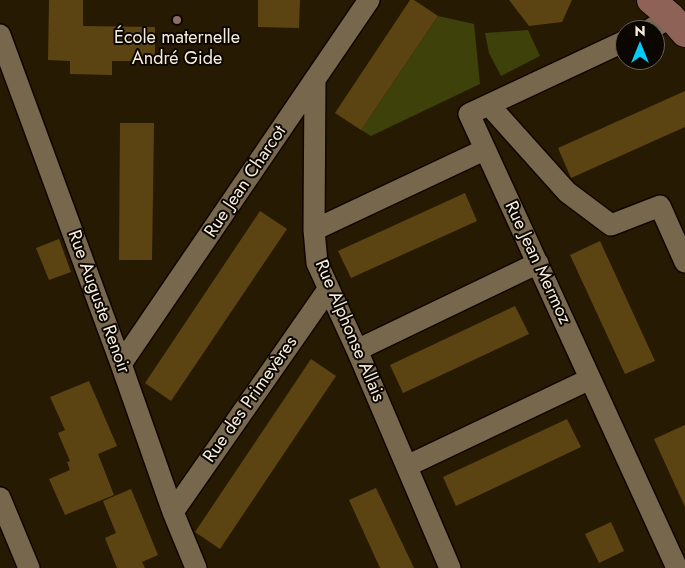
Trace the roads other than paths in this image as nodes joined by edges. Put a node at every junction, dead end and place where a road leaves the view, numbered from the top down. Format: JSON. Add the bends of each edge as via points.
{"nodes":[{"id":1,"x":370,"y":0,"type":"edge"},
{"id":2,"x":651,"y":0,"type":"edge"},
{"id":3,"x":668,"y":27,"type":"edge"},
{"id":4,"x":0,"y":35,"type":"edge"},
{"id":5,"x":615,"y":46,"type":"edge"},
{"id":6,"x":315,"y":80,"type":"junction"},
{"id":7,"x":489,"y":105,"type":"junction"},
{"id":8,"x":484,"y":150,"type":"junction"},
{"id":9,"x":314,"y":230,"type":"junction"},
{"id":10,"x":685,"y":262,"type":"edge"},
{"id":11,"x":538,"y":263,"type":"junction"},
{"id":12,"x":329,"y":288,"type":"junction"},
{"id":13,"x":357,"y":350,"type":"junction"},
{"id":14,"x":122,"y":364,"type":"junction"},
{"id":15,"x":590,"y":379,"type":"junction"},
{"id":16,"x":407,"y":466,"type":"junction"},
{"id":17,"x":0,"y":498,"type":"edge"},
{"id":18,"x":173,"y":512,"type":"junction"},
{"id":19,"x":29,"y":568,"type":"edge"},
{"id":20,"x":196,"y":568,"type":"edge"},
{"id":21,"x":450,"y":568,"type":"edge"},
{"id":22,"x":677,"y":568,"type":"edge"}],
"edges":[{"from":1,"to":6,"type":"street","name":"Rue Jean Charcot"},
{"from":2,"to":3,"type":"street"},
{"from":4,"to":14,"type":"street","name":"Rue Auguste Renoir"},
{"from":5,"to":7,"type":"street","name":"Rue Jean Mermoz"},
{"from":6,"to":9,"type":"street","name":"Rue Alphonse Allais"},
{"from":6,"to":14,"type":"street","name":"Rue Jean Charcot"},
{"from":7,"to":8,"type":"street","name":"Rue Jean Mermoz","via":[[469,114]]},
{"from":7,"to":10,"type":"street","via":[[567,192],[611,225],[660,206]]},
{"from":8,"to":9,"type":"street"},
{"from":8,"to":11,"type":"street","name":"Rue Jean Mermoz"},
{"from":9,"to":12,"type":"street","name":"Rue Alphonse Allais","via":[[316,263]]},
{"from":11,"to":13,"type":"street"},
{"from":11,"to":15,"type":"street","name":"Rue Jean Mermoz"},
{"from":12,"to":13,"type":"street","name":"Rue Alphonse Allais"},
{"from":12,"to":18,"type":"street","name":"Rue des Primevères"},
{"from":13,"to":16,"type":"street","name":"Rue Alphonse Allais"},
{"from":14,"to":18,"type":"street","name":"Rue Auguste Renoir"},
{"from":15,"to":16,"type":"street"},
{"from":15,"to":22,"type":"street","name":"Rue Jean Mermoz"},
{"from":16,"to":21,"type":"street","name":"Rue Alphonse Allais"},
{"from":17,"to":19,"type":"street"},
{"from":18,"to":20,"type":"street","name":"Rue Auguste Renoir"}]}
